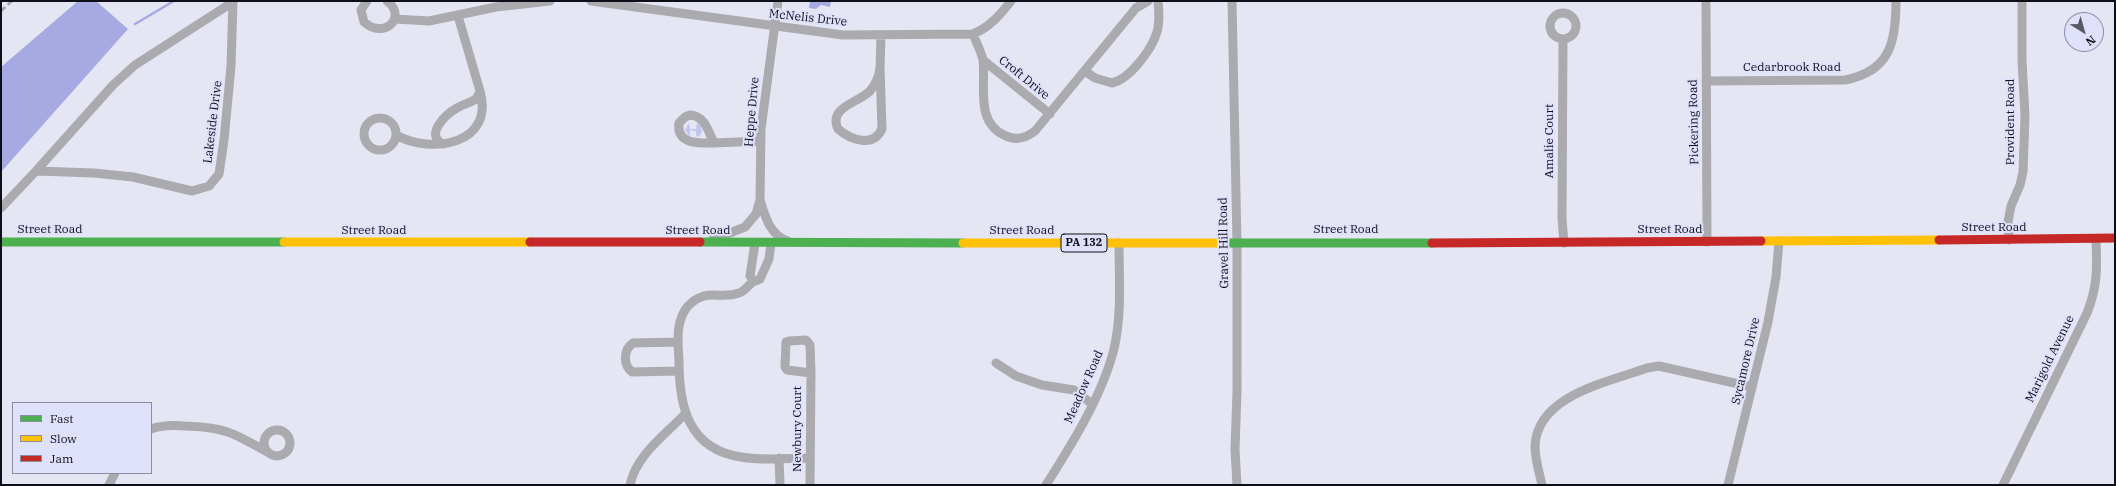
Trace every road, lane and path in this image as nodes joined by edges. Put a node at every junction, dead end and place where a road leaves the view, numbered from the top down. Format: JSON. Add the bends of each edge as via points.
{"nodes":[{"id":1,"x":367,"y":1,"type":"edge"},
{"id":2,"x":387,"y":1,"type":"edge"},
{"id":3,"x":550,"y":1,"type":"edge"},
{"id":4,"x":591,"y":1,"type":"edge"},
{"id":5,"x":778,"y":1,"type":"edge"},
{"id":6,"x":1011,"y":1,"type":"edge"},
{"id":7,"x":1148,"y":1,"type":"edge"},
{"id":8,"x":1158,"y":1,"type":"edge"},
{"id":9,"x":1232,"y":1,"type":"edge"},
{"id":10,"x":1706,"y":1,"type":"edge"},
{"id":11,"x":1896,"y":1,"type":"edge"},
{"id":12,"x":2022,"y":1,"type":"edge"},
{"id":13,"x":233,"y":2,"type":"edge"},
{"id":14,"x":505,"y":3,"type":"edge"},
{"id":15,"x":458,"y":16,"type":"junction"},
{"id":16,"x":395,"y":19,"type":"junction"},
{"id":17,"x":774,"y":27,"type":"junction"},
{"id":18,"x":973,"y":34,"type":"junction"},
{"id":19,"x":881,"y":36,"type":"junction"},
{"id":20,"x":1563,"y":39,"type":"dead end"},
{"id":21,"x":983,"y":60,"type":"junction"},
{"id":22,"x":880,"y":68,"type":"junction"},
{"id":23,"x":1085,"y":71,"type":"junction"},
{"id":24,"x":1706,"y":80,"type":"junction"},
{"id":25,"x":480,"y":90,"type":"junction"},
{"id":26,"x":1050,"y":114,"type":"junction"},
{"id":27,"x":396,"y":136,"type":"dead end"},
{"id":28,"x":439,"y":141,"type":"junction"},
{"id":29,"x":761,"y":142,"type":"junction"},
{"id":30,"x":714,"y":143,"type":"dead end"},
{"id":31,"x":36,"y":171,"type":"junction"},
{"id":32,"x":760,"y":200,"type":"junction"},
{"id":33,"x":1,"y":208,"type":"edge"},
{"id":34,"x":2115,"y":238,"type":"edge"},
{"id":35,"x":2096,"y":239,"type":"junction"},
{"id":36,"x":2009,"y":240,"type":"junction"},
{"id":37,"x":1779,"y":241,"type":"junction"},
{"id":38,"x":1,"y":242,"type":"edge"},
{"id":39,"x":1707,"y":242,"type":"junction"},
{"id":40,"x":703,"y":243,"type":"junction"},
{"id":41,"x":755,"y":243,"type":"junction"},
{"id":42,"x":771,"y":243,"type":"junction"},
{"id":43,"x":796,"y":243,"type":"junction"},
{"id":44,"x":1119,"y":243,"type":"junction"},
{"id":45,"x":1237,"y":243,"type":"junction"},
{"id":46,"x":1564,"y":243,"type":"junction"},
{"id":47,"x":754,"y":281,"type":"junction"},
{"id":48,"x":678,"y":342,"type":"junction"},
{"id":49,"x":996,"y":363,"type":"dead end"},
{"id":50,"x":678,"y":371,"type":"junction"},
{"id":51,"x":810,"y":373,"type":"dead end"},
{"id":52,"x":1752,"y":388,"type":"junction"},
{"id":53,"x":1092,"y":404,"type":"junction"},
{"id":54,"x":685,"y":414,"type":"junction"},
{"id":55,"x":152,"y":430,"type":"edge"},
{"id":56,"x":269,"y":453,"type":"dead end"},
{"id":57,"x":779,"y":458,"type":"junction"},
{"id":58,"x":810,"y":458,"type":"junction"},
{"id":59,"x":114,"y":474,"type":"edge"},
{"id":60,"x":109,"y":485,"type":"edge"},
{"id":61,"x":630,"y":485,"type":"edge"},
{"id":62,"x":780,"y":485,"type":"edge"},
{"id":63,"x":810,"y":485,"type":"edge"},
{"id":64,"x":1046,"y":485,"type":"edge"},
{"id":65,"x":1237,"y":485,"type":"edge"},
{"id":66,"x":1542,"y":485,"type":"edge"},
{"id":67,"x":1728,"y":485,"type":"edge"},
{"id":68,"x":2002,"y":485,"type":"edge"}],
"edges":[{"from":1,"to":16,"type":"street","via":[[361,10],[364,22],[369,26],[381,29],[392,24]]},
{"from":2,"to":16,"type":"street","via":[[393,8]]},
{"from":3,"to":14,"type":"street"},
{"from":4,"to":17,"type":"street","name":"McNelis Drive"},
{"from":5,"to":17,"type":"street","name":"Heppe Drive"},
{"from":6,"to":18,"type":"street","name":"McNelis Drive","via":[[992,23]]},
{"from":7,"to":23,"type":"street","name":"Croft Drive","via":[[1136,8]]},
{"from":8,"to":23,"type":"street","via":[[1157,32],[1154,40],[1130,74],[1112,83],[1095,78]]},
{"from":9,"to":45,"type":"street","name":"Gravel Hill Road"},
{"from":10,"to":24,"type":"street","name":"Pickering Road"},
{"from":11,"to":24,"type":"street","name":"Cedarbrook Road","via":[[1896,30],[1890,49],[1876,67],[1860,76],[1845,80]]},
{"from":12,"to":36,"type":"street","name":"Provident Road","via":[[2025,116],[2023,172],[2011,206],[2008,222]]},
{"from":13,"to":31,"type":"street","name":"Lakeside Drive","via":[[135,65],[113,84]]},
{"from":13,"to":31,"type":"street","name":"Lakeside Drive","via":[[231,66],[224,140],[219,174],[209,186],[192,191],[133,177]]},
{"from":14,"to":15,"type":"street"},
{"from":15,"to":16,"type":"street","via":[[429,21]]},
{"from":15,"to":25,"type":"street"},
{"from":17,"to":19,"type":"street","name":"McNelis Drive","via":[[843,35]]},
{"from":17,"to":29,"type":"street","name":"Heppe Drive"},
{"from":18,"to":19,"type":"street","name":"McNelis Drive"},
{"from":18,"to":21,"type":"street","name":"Croft Drive"},
{"from":19,"to":22,"type":"street"},
{"from":20,"to":46,"type":"street","name":"Amalie Court"},
{"from":21,"to":26,"type":"street","name":"Croft Drive"},
{"from":21,"to":26,"type":"street","name":"Croft Drive","via":[[985,110],[998,132],[1013,138],[1028,136]]},
{"from":22,"to":22,"type":"street","via":[[882,129],[872,141],[862,141],[838,129],[836,118],[840,110],[870,90],[876,82]]},
{"from":23,"to":26,"type":"street","name":"Croft Drive"},
{"from":24,"to":39,"type":"street","name":"Pickering Road"},
{"from":25,"to":28,"type":"street","via":[[477,98],[455,109],[443,119],[435,132]]},
{"from":25,"to":28,"type":"street","via":[[483,110],[477,125],[468,136],[460,140]]},
{"from":27,"to":28,"type":"street","via":[[414,143]]},
{"from":29,"to":30,"type":"street"},
{"from":29,"to":32,"type":"street","name":"Heppe Drive"},
{"from":31,"to":33,"type":"street","name":"Lakeside Drive"},
{"from":32,"to":40,"type":"street","name":"Heppe Drive","via":[[756,214],[745,227]]},
{"from":32,"to":43,"type":"street","name":"Heppe Drive","via":[[773,230],[780,239]]},
{"from":34,"to":35,"type":"main road","name":"Street Road","number":"PA 132"},
{"from":35,"to":36,"type":"main road","name":"Street Road","number":"PA 132"},
{"from":35,"to":68,"type":"street","name":"Marigold Avenue","via":[[2097,272],[2094,295]]},
{"from":36,"to":37,"type":"main road","name":"Street Road","number":"PA 132"},
{"from":37,"to":39,"type":"main road","name":"Street Road","number":"PA 132"},
{"from":37,"to":52,"type":"street","name":"Sycamore Drive","via":[[1774,295]]},
{"from":38,"to":40,"type":"main road","name":"Street Road","number":"PA 132"},
{"from":39,"to":46,"type":"main road","name":"Street Road","number":"PA 132"},
{"from":40,"to":41,"type":"main road","name":"Street Road","number":"PA 132"},
{"from":41,"to":42,"type":"main road","name":"Street Road","number":"PA 132"},
{"from":41,"to":47,"type":"street","via":[[750,276]]},
{"from":42,"to":43,"type":"main road","name":"Street Road","number":"PA 132"},
{"from":42,"to":47,"type":"street","via":[[765,271],[760,279]]},
{"from":43,"to":44,"type":"main road","name":"Street Road","number":"PA 132"},
{"from":44,"to":45,"type":"main road","name":"Street Road","number":"PA 132"},
{"from":44,"to":53,"type":"street","name":"Meadow Road","via":[[1120,298],[1114,350]]},
{"from":45,"to":46,"type":"main road","name":"Street Road","number":"PA 132"},
{"from":45,"to":65,"type":"street","name":"Gravel Hill Road"},
{"from":47,"to":48,"type":"street","via":[[737,294],[712,294],[694,301],[682,315]]},
{"from":48,"to":50,"type":"street"},
{"from":48,"to":50,"type":"street","via":[[633,343],[626,350],[628,369],[632,372]]},
{"from":49,"to":53,"type":"street","via":[[1016,376],[1042,385],[1074,390]]},
{"from":50,"to":54,"type":"street","via":[[680,396]]},
{"from":51,"to":58,"type":"street","name":"Newbury Court"},
{"from":52,"to":66,"type":"street","via":[[1659,366],[1565,398],[1550,411],[1537,434],[1535,455]]},
{"from":52,"to":67,"type":"street","name":"Sycamore Drive"},
{"from":53,"to":64,"type":"street","name":"Meadow Road"},
{"from":54,"to":57,"type":"street","via":[[704,440],[724,453],[743,458]]},
{"from":54,"to":61,"type":"street","via":[[640,460],[632,474]]},
{"from":55,"to":56,"type":"street","via":[[167,425],[217,427],[234,433]]},
{"from":57,"to":58,"type":"street"},
{"from":57,"to":62,"type":"street","name":"Newbury Court"},
{"from":58,"to":63,"type":"street","name":"Newbury Court"},
{"from":59,"to":60,"type":"street"}]}
